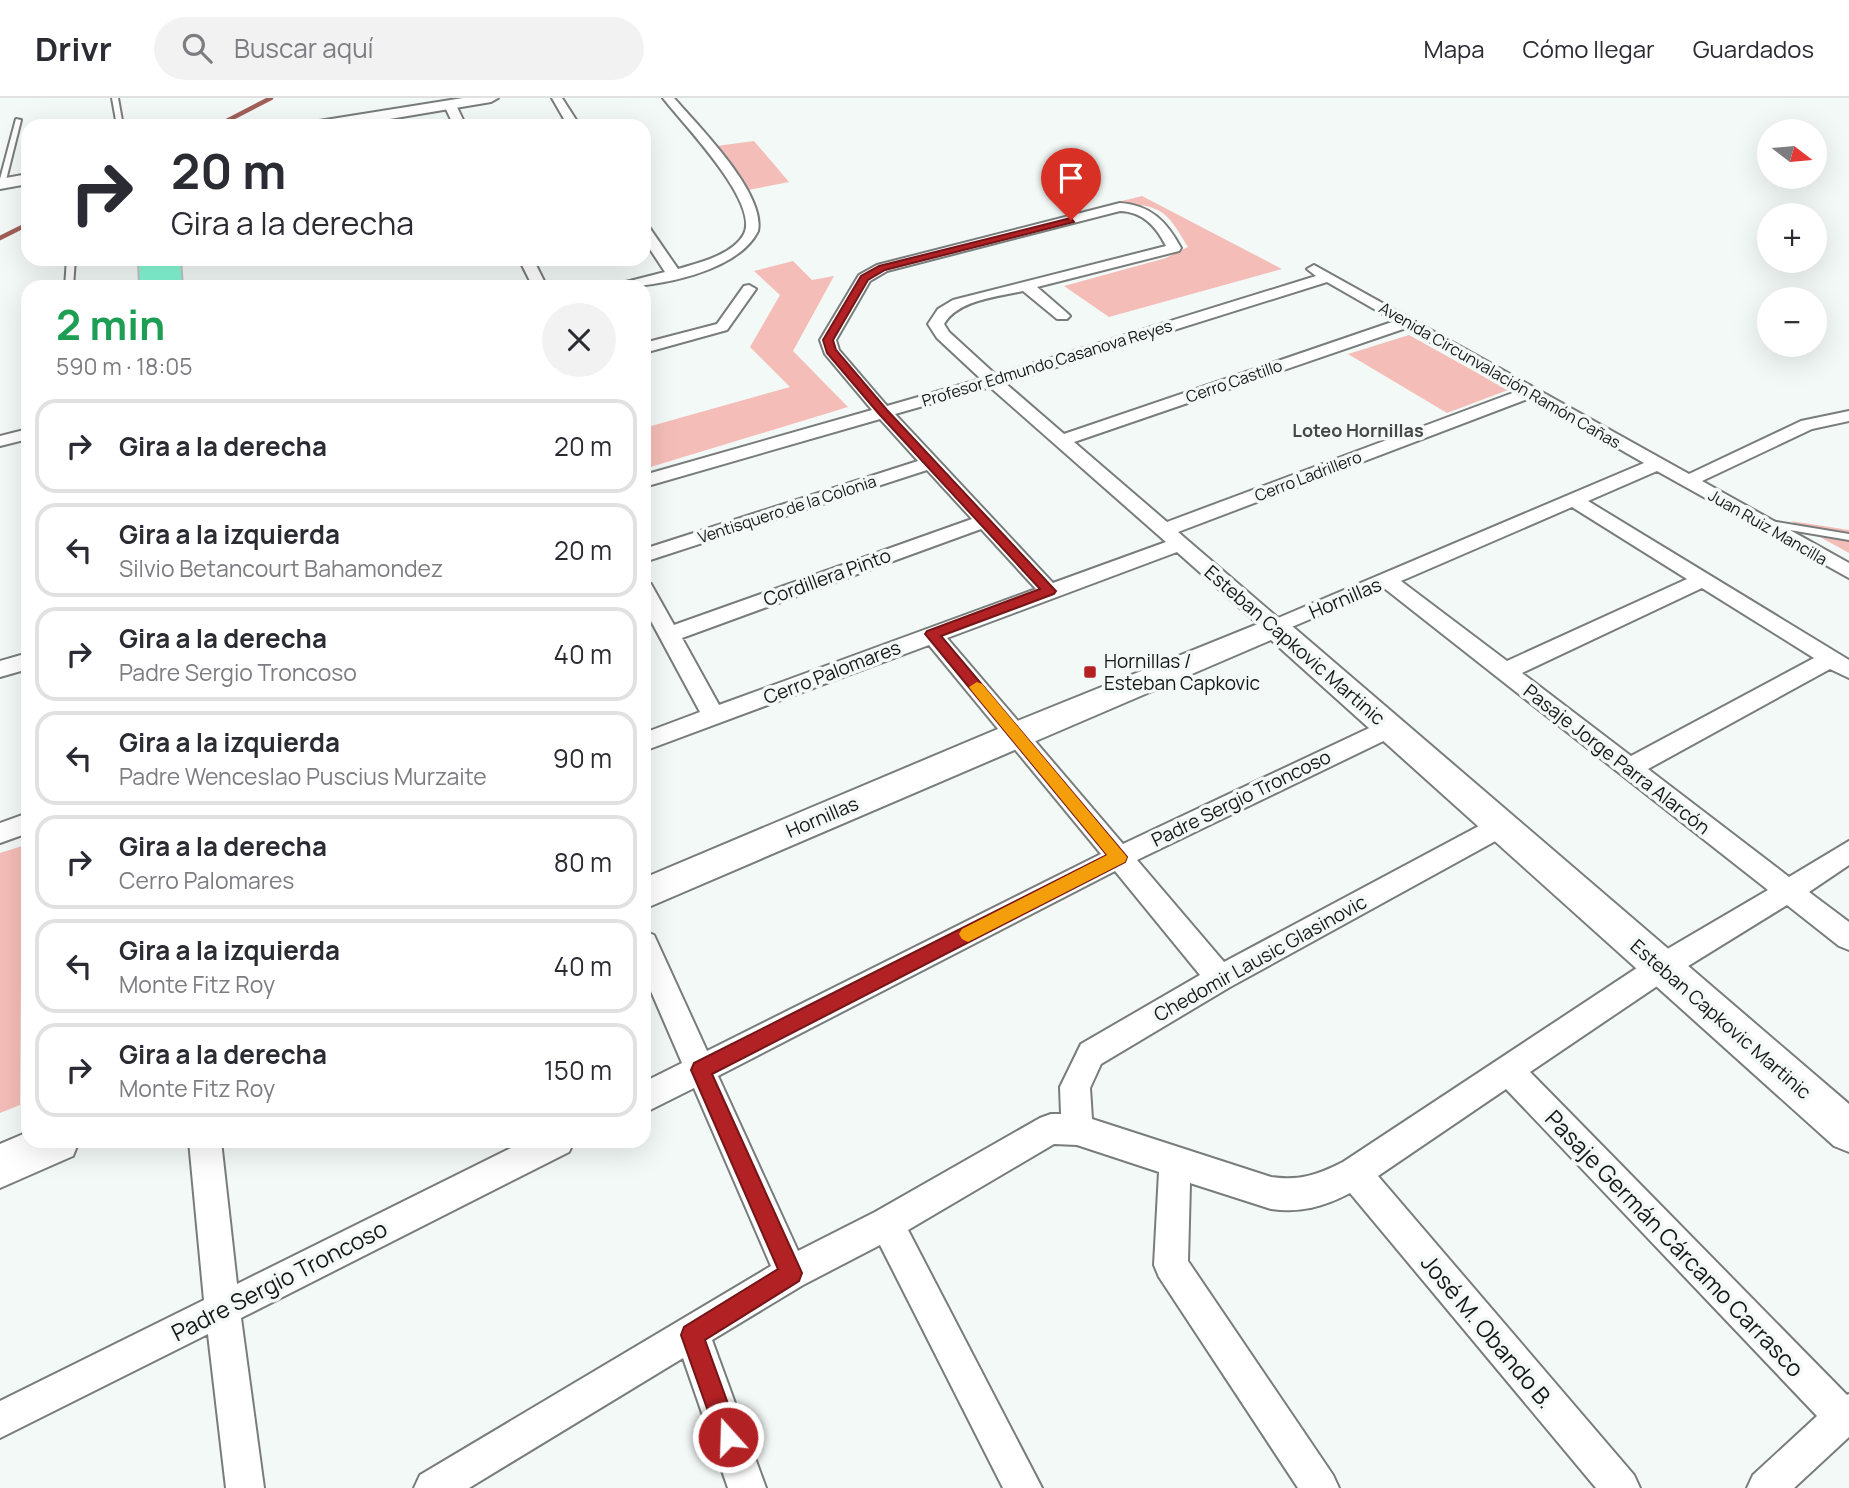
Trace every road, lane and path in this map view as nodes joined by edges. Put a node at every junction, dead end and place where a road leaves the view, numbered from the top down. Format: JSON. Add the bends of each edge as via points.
{"nodes":[{"id":1,"x":115,"y":98,"type":"edge"},
{"id":2,"x":491,"y":98,"type":"edge"},
{"id":3,"x":557,"y":98,"type":"edge"},
{"id":4,"x":667,"y":98,"type":"edge"},
{"id":5,"x":445,"y":103,"type":"edge"},
{"id":6,"x":119,"y":119,"type":"edge"},
{"id":7,"x":366,"y":119,"type":"edge"},
{"id":8,"x":455,"y":119,"type":"edge"},
{"id":9,"x":570,"y":119,"type":"edge"},
{"id":10,"x":18,"y":120,"type":"dead end"},
{"id":11,"x":21,"y":180,"type":"edge"},
{"id":12,"x":1,"y":184,"type":"edge"},
{"id":13,"x":651,"y":240,"type":"edge"},
{"id":14,"x":673,"y":273,"type":"junction"},
{"id":15,"x":1320,"y":273,"type":"joint"},
{"id":16,"x":648,"y":280,"type":"edge"},
{"id":17,"x":1026,"y":286,"type":"junction"},
{"id":18,"x":749,"y":289,"type":"dead end"},
{"id":19,"x":1062,"y":316,"type":"dead end"},
{"id":20,"x":1408,"y":322,"type":"junction"},
{"id":21,"x":651,"y":346,"type":"edge"},
{"id":22,"x":993,"y":381,"type":"junction"},
{"id":23,"x":1531,"y":392,"type":"junction"},
{"id":24,"x":883,"y":412,"type":"junction"},
{"id":25,"x":1849,"y":416,"type":"edge"},
{"id":26,"x":21,"y":436,"type":"edge"},
{"id":27,"x":0,"y":441,"type":"edge"},
{"id":28,"x":1061,"y":441,"type":"junction"},
{"id":29,"x":930,"y":463,"type":"junction"},
{"id":30,"x":1658,"y":464,"type":"junction"},
{"id":31,"x":651,"y":479,"type":"edge"},
{"id":32,"x":1688,"y":481,"type":"junction"},
{"id":33,"x":1574,"y":501,"type":"junction"},
{"id":34,"x":985,"y":521,"type":"junction"},
{"id":35,"x":1762,"y":523,"type":"junction"},
{"id":36,"x":1171,"y":537,"type":"junction"},
{"id":37,"x":1849,"y":537,"type":"edge"},
{"id":38,"x":651,"y":554,"type":"edge"},
{"id":39,"x":1849,"y":572,"type":"edge"},
{"id":40,"x":1387,"y":580,"type":"junction"},
{"id":41,"x":1703,"y":580,"type":"junction"},
{"id":42,"x":1049,"y":591,"type":"junction"},
{"id":43,"x":651,"y":601,"type":"edge"},
{"id":44,"x":1275,"y":627,"type":"junction"},
{"id":45,"x":670,"y":634,"type":"junction"},
{"id":46,"x":932,"y":634,"type":"junction"},
{"id":47,"x":21,"y":663,"type":"edge"},
{"id":48,"x":1839,"y":665,"type":"edge"},
{"id":49,"x":0,"y":669,"type":"edge"},
{"id":50,"x":1503,"y":672,"type":"junction"},
{"id":51,"x":714,"y":716,"type":"junction"},
{"id":52,"x":1390,"y":728,"type":"junction"},
{"id":53,"x":1016,"y":734,"type":"junction"},
{"id":54,"x":651,"y":740,"type":"edge"},
{"id":55,"x":1630,"y":768,"type":"junction"},
{"id":56,"x":21,"y":826,"type":"edge"},
{"id":57,"x":1501,"y":826,"type":"junction"},
{"id":58,"x":0,"y":833,"type":"edge"},
{"id":59,"x":1849,"y":851,"type":"edge"},
{"id":60,"x":1119,"y":857,"type":"junction"},
{"id":61,"x":651,"y":891,"type":"edge"},
{"id":62,"x":1789,"y":891,"type":"junction"},
{"id":63,"x":1849,"y":937,"type":"edge"},
{"id":64,"x":651,"y":959,"type":"edge"},
{"id":65,"x":1662,"y":967,"type":"junction"},
{"id":66,"x":1220,"y":978,"type":"junction"},
{"id":67,"x":1507,"y":1069,"type":"junction"},
{"id":68,"x":701,"y":1070,"type":"junction"},
{"id":69,"x":651,"y":1095,"type":"edge"},
{"id":70,"x":1077,"y":1130,"type":"junction"},
{"id":71,"x":1849,"y":1131,"type":"edge"},
{"id":72,"x":42,"y":1148,"type":"edge"},
{"id":73,"x":206,"y":1148,"type":"edge"},
{"id":74,"x":544,"y":1148,"type":"edge"},
{"id":75,"x":1175,"y":1162,"type":"junction"},
{"id":76,"x":0,"y":1166,"type":"edge"},
{"id":77,"x":1354,"y":1173,"type":"junction"},
{"id":78,"x":887,"y":1224,"type":"junction"},
{"id":79,"x":791,"y":1273,"type":"junction"},
{"id":80,"x":222,"y":1308,"type":"junction"},
{"id":81,"x":692,"y":1335,"type":"junction"},
{"id":82,"x":1846,"y":1415,"type":"edge"},
{"id":83,"x":0,"y":1420,"type":"edge"},
{"id":84,"x":245,"y":1488,"type":"edge"},
{"id":85,"x":433,"y":1488,"type":"edge"},
{"id":86,"x":747,"y":1488,"type":"edge"},
{"id":87,"x":1023,"y":1488,"type":"edge"},
{"id":88,"x":1320,"y":1488,"type":"edge"},
{"id":89,"x":1621,"y":1488,"type":"edge"},
{"id":90,"x":1766,"y":1488,"type":"edge"}],
"edges":[{"from":1,"to":6,"type":"lane"},
{"from":2,"to":5,"type":"street"},
{"from":3,"to":9,"type":"street"},
{"from":4,"to":14,"type":"street","via":[[740,187],[753,224],[749,237],[736,250]]},
{"from":5,"to":7,"type":"street"},
{"from":5,"to":8,"type":"street"},
{"from":10,"to":12,"type":"lane"},
{"from":11,"to":12,"type":"street"},
{"from":13,"to":14,"type":"street"},
{"from":14,"to":16,"type":"street"},
{"from":15,"to":20,"type":"street","name":"Avenida Circunvalación Ramón Cañas"},
{"from":15,"to":22,"type":"street","name":"Profesor Edmundo Casanova Reyes"},
{"from":17,"to":19,"type":"street"},
{"from":17,"to":22,"type":"street","name":"Esteban Capkovic Martinic","via":[[958,303],[943,312],[936,324]]},
{"from":17,"to":24,"type":"street","name":"Esteban Capkovic Martinic","via":[[1174,248],[1148,212],[1120,207],[882,268],[864,278],[828,340],[831,351]]},
{"from":18,"to":21,"type":"street","via":[[722,327]]},
{"from":20,"to":23,"type":"street","name":"Avenida Circunvalación Ramón Cañas"},
{"from":20,"to":28,"type":"street","name":"Cerro Castillo"},
{"from":22,"to":24,"type":"street","name":"Profesor Edmundo Casanova Reyes"},
{"from":22,"to":28,"type":"street","name":"Esteban Capkovic Martinic"},
{"from":23,"to":30,"type":"street","name":"Avenida Circunvalación Ramón Cañas"},
{"from":23,"to":36,"type":"street","name":"Cerro Ladrillero"},
{"from":24,"to":29,"type":"street"},
{"from":24,"to":31,"type":"street","name":"Profesor Edmundo Casanova Reyes"},
{"from":25,"to":32,"type":"street","via":[[1807,425]]},
{"from":26,"to":27,"type":"street"},
{"from":28,"to":36,"type":"street","name":"Esteban Capkovic Martinic"},
{"from":29,"to":34,"type":"street"},
{"from":29,"to":38,"type":"street","name":"Ventisquero de la Colonia"},
{"from":30,"to":32,"type":"street","name":"Avenida Circunvalación Ramón Cañas"},
{"from":30,"to":33,"type":"street","name":"Hornillas"},
{"from":32,"to":35,"type":"street","name":"Juan Ruiz Mancilla"},
{"from":33,"to":40,"type":"street","name":"Hornillas"},
{"from":33,"to":41,"type":"street"},
{"from":34,"to":42,"type":"street"},
{"from":34,"to":45,"type":"street","name":"Cordillera Pinto"},
{"from":35,"to":37,"type":"lane"},
{"from":35,"to":39,"type":"street","name":"Juan Ruiz Mancilla"},
{"from":36,"to":42,"type":"street","name":"Cerro Palomares"},
{"from":36,"to":44,"type":"street","name":"Esteban Capkovic Martinic"},
{"from":40,"to":44,"type":"street","name":"Hornillas"},
{"from":40,"to":50,"type":"street","name":"Pasaje Jorge Parra Alarcón"},
{"from":41,"to":48,"type":"street"},
{"from":41,"to":50,"type":"street"},
{"from":42,"to":46,"type":"street","name":"Cerro Palomares"},
{"from":43,"to":45,"type":"street"},
{"from":44,"to":52,"type":"street","name":"Esteban Capkovic Martinic"},
{"from":44,"to":53,"type":"street","name":"Hornillas"},
{"from":45,"to":51,"type":"street"},
{"from":46,"to":51,"type":"street","name":"Cerro Palomares"},
{"from":46,"to":53,"type":"street"},
{"from":47,"to":49,"type":"street"},
{"from":48,"to":55,"type":"street"},
{"from":50,"to":55,"type":"street","name":"Pasaje Jorge Parra Alarcón"},
{"from":51,"to":54,"type":"street","name":"Cerro Palomares"},
{"from":52,"to":57,"type":"street","name":"Esteban Capkovic Martinic"},
{"from":52,"to":60,"type":"street","name":"Padre Sergio Troncoso"},
{"from":53,"to":60,"type":"street"},
{"from":53,"to":61,"type":"street","name":"Hornillas"},
{"from":55,"to":62,"type":"street","name":"Pasaje Jorge Parra Alarcón"},
{"from":56,"to":58,"type":"street"},
{"from":57,"to":65,"type":"street","name":"Esteban Capkovic Martinic"},
{"from":57,"to":66,"type":"street","name":"Chedomir Lausic Glasinovic"},
{"from":59,"to":62,"type":"street"},
{"from":60,"to":66,"type":"street"},
{"from":60,"to":68,"type":"street","name":"Padre Sergio Troncoso"},
{"from":62,"to":63,"type":"street","name":"Pasaje Jorge Parra Alarcón"},
{"from":62,"to":65,"type":"street"},
{"from":64,"to":68,"type":"street"},
{"from":65,"to":67,"type":"street"},
{"from":65,"to":71,"type":"street","name":"Esteban Capkovic Martinic"},
{"from":66,"to":70,"type":"street","name":"Chedomir Lausic Glasinovic","via":[[1091,1054],[1075,1087]]},
{"from":67,"to":77,"type":"street"},
{"from":67,"to":82,"type":"street","name":"Pasaje Germán Cárcamo Carrasco"},
{"from":68,"to":69,"type":"street","name":"Padre Sergio Troncoso"},
{"from":68,"to":79,"type":"street"},
{"from":70,"to":75,"type":"street"},
{"from":70,"to":78,"type":"street","via":[[1051,1129]]},
{"from":72,"to":76,"type":"street"},
{"from":73,"to":80,"type":"street"},
{"from":74,"to":80,"type":"street","name":"Padre Sergio Troncoso"},
{"from":75,"to":77,"type":"street","via":[[1293,1197],[1310,1196]]},
{"from":75,"to":88,"type":"street","via":[[1171,1265]]},
{"from":77,"to":89,"type":"street","name":"José M. Obando B."},
{"from":78,"to":79,"type":"street"},
{"from":78,"to":87,"type":"street"},
{"from":79,"to":81,"type":"street"},
{"from":80,"to":83,"type":"street","name":"Padre Sergio Troncoso"},
{"from":80,"to":84,"type":"street"},
{"from":81,"to":85,"type":"street"},
{"from":81,"to":86,"type":"street"},
{"from":82,"to":90,"type":"street"}]}
